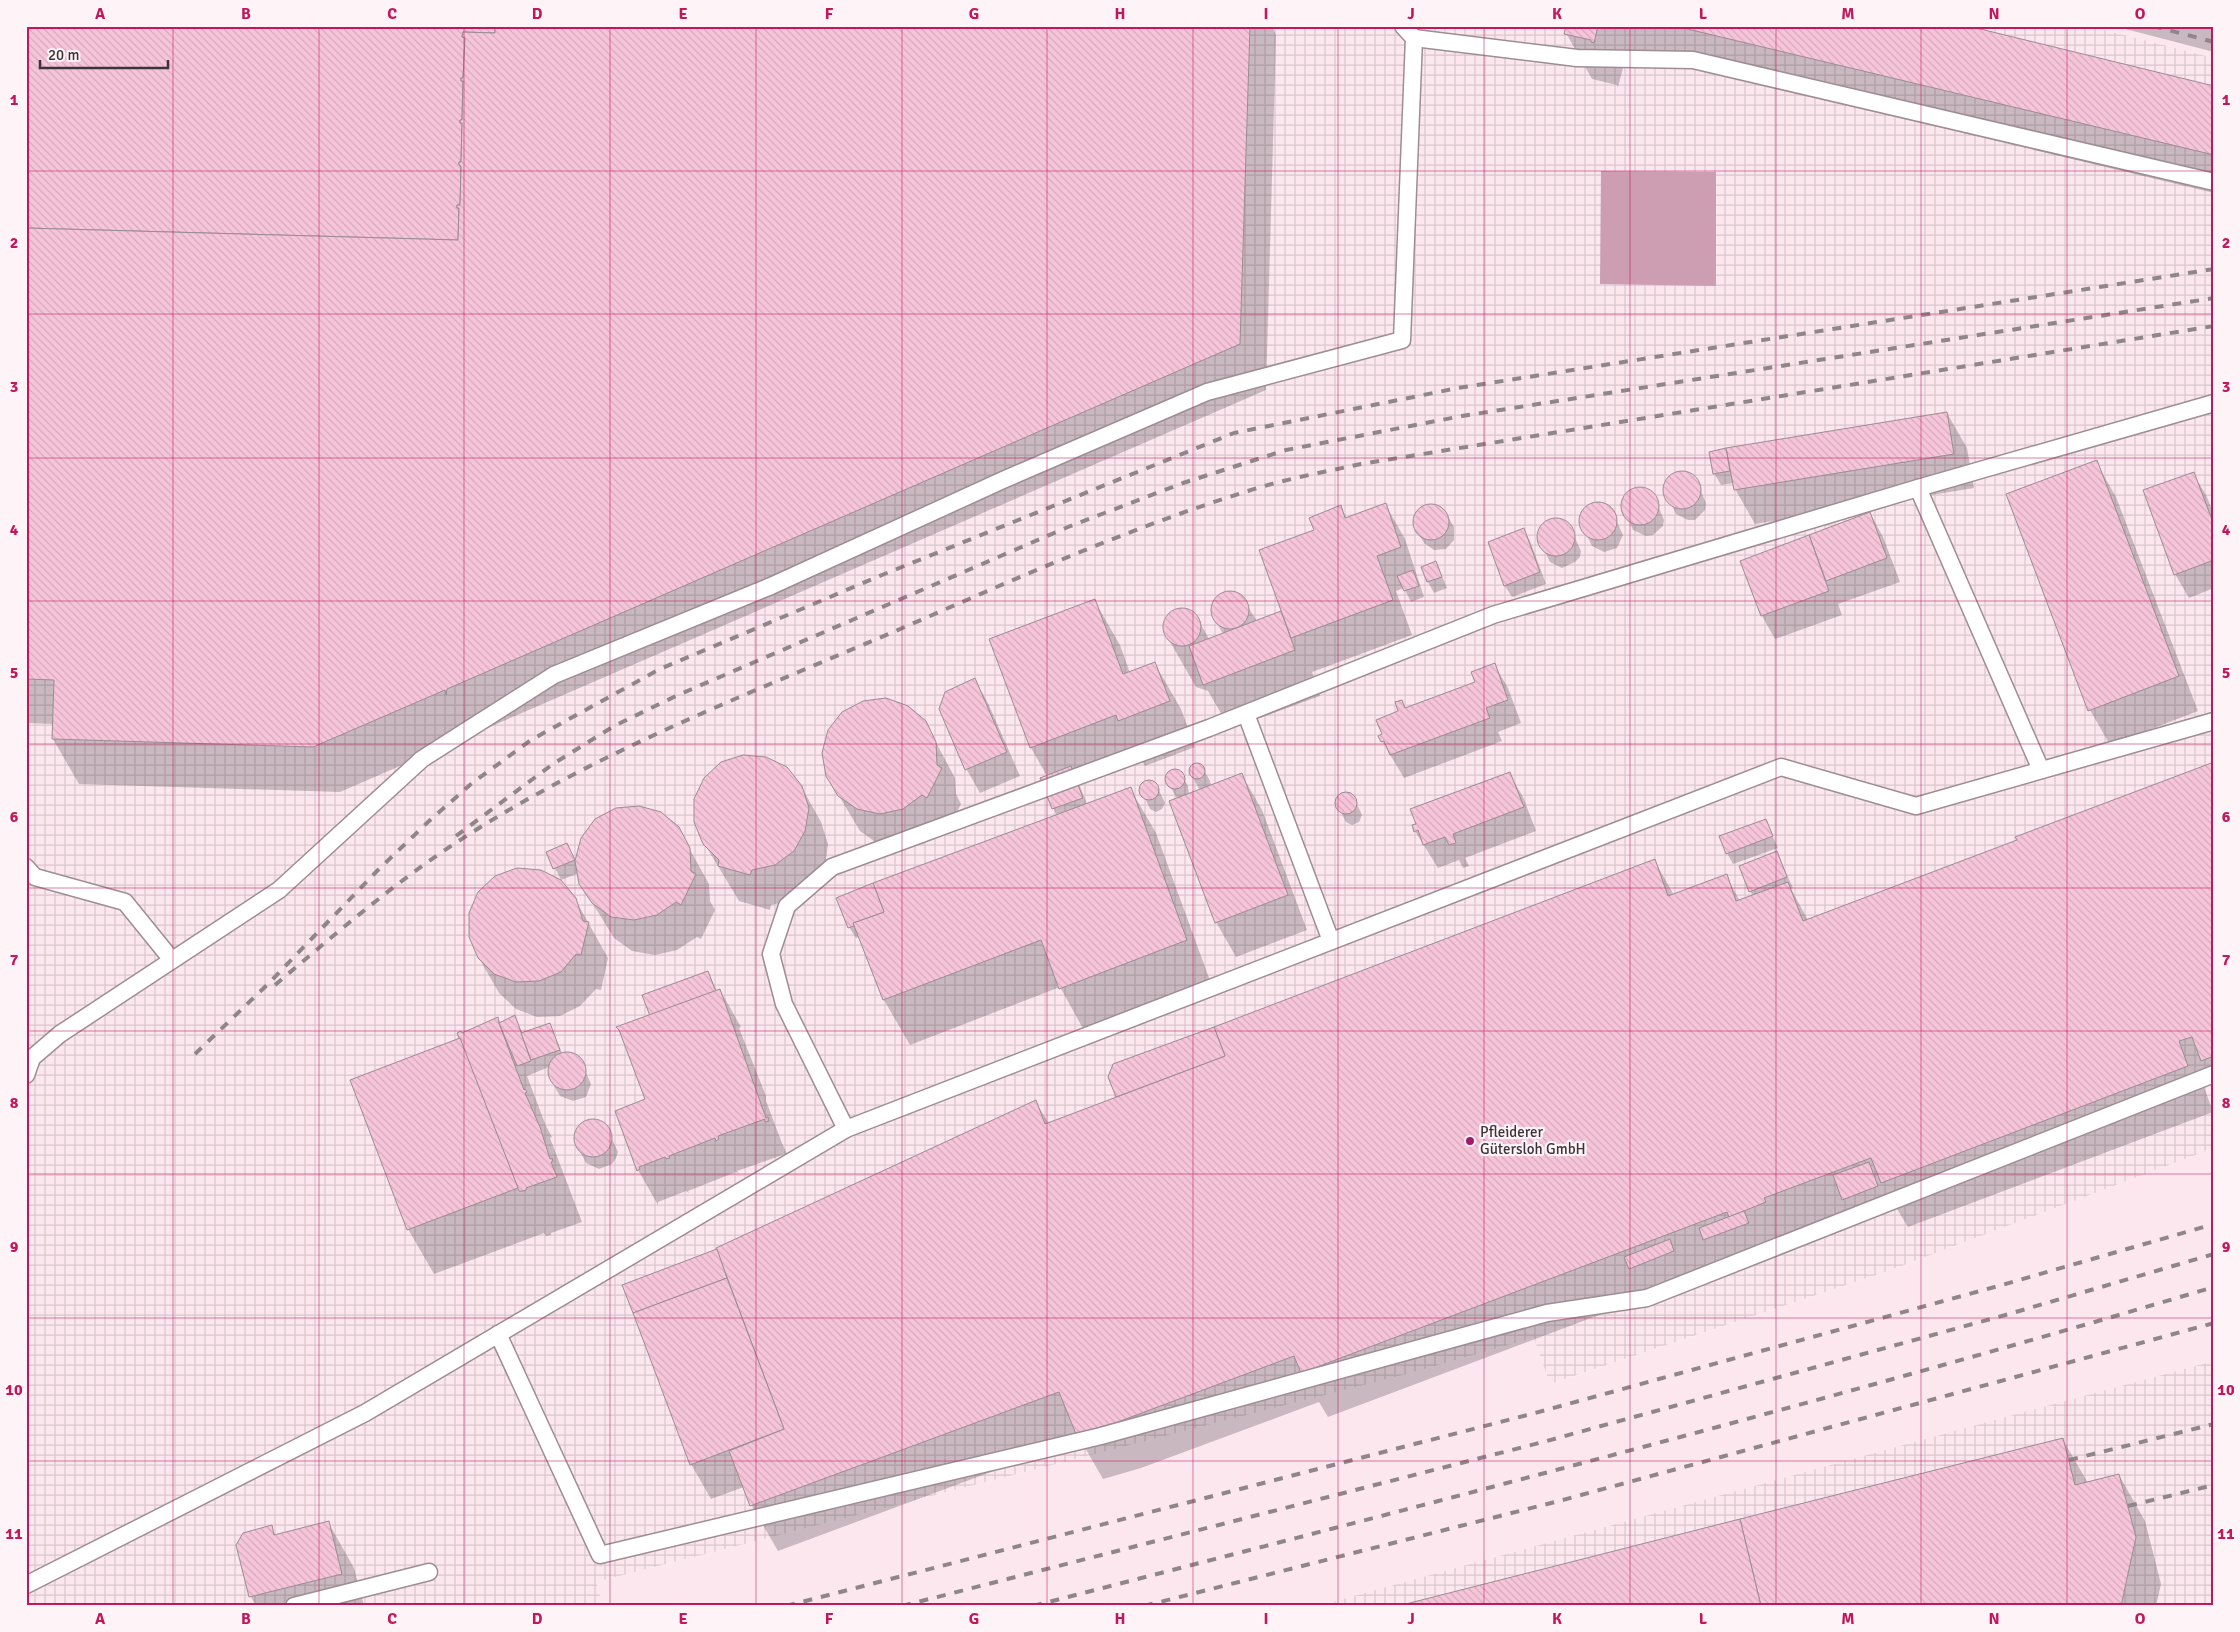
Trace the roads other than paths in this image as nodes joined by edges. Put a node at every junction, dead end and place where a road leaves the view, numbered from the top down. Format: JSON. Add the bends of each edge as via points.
{"nodes":[{"id":1,"x":1403,"y":26,"type":"edge"},
{"id":2,"x":1414,"y":38,"type":"junction"},
{"id":3,"x":2214,"y":182,"type":"edge"},
{"id":4,"x":2214,"y":403,"type":"edge"},
{"id":5,"x":1918,"y":488,"type":"junction"},
{"id":6,"x":1246,"y":714,"type":"junction"},
{"id":7,"x":2214,"y":721,"type":"edge"},
{"id":8,"x":2041,"y":770,"type":"junction"},
{"id":9,"x":26,"y":867,"type":"edge"},
{"id":10,"x":1331,"y":941,"type":"junction"},
{"id":11,"x":172,"y":960,"type":"junction"},
{"id":12,"x":2214,"y":1074,"type":"edge"},
{"id":13,"x":26,"y":1075,"type":"edge"},
{"id":14,"x":846,"y":1129,"type":"junction"},
{"id":15,"x":498,"y":1334,"type":"junction"},
{"id":16,"x":429,"y":1572,"type":"dead end"},
{"id":17,"x":26,"y":1585,"type":"edge"},
{"id":18,"x":294,"y":1606,"type":"edge"}],
"edges":[{"from":1,"to":2,"type":"lane"},
{"from":2,"to":3,"type":"lane","via":[[1577,58],[1693,60]]},
{"from":2,"to":11,"type":"lane","via":[[1402,340],[1207,392],[1003,480],[771,586],[554,675],[422,758],[279,890]]},
{"from":4,"to":5,"type":"lane"},
{"from":5,"to":6,"type":"lane","via":[[1493,614]]},
{"from":5,"to":8,"type":"lane"},
{"from":6,"to":10,"type":"lane"},
{"from":6,"to":14,"type":"lane","via":[[832,867],[786,906],[771,954],[784,1004]]},
{"from":7,"to":8,"type":"lane"},
{"from":8,"to":10,"type":"lane","via":[[1916,806],[1781,767]]},
{"from":9,"to":11,"type":"lane","via":[[36,877],[125,902]]},
{"from":10,"to":14,"type":"lane"},
{"from":11,"to":13,"type":"lane","via":[[60,1034],[32,1058]]},
{"from":12,"to":15,"type":"lane","via":[[1646,1298],[1547,1313],[1101,1436],[600,1556]]},
{"from":14,"to":15,"type":"lane"},
{"from":15,"to":17,"type":"lane","via":[[364,1413]]},
{"from":16,"to":18,"type":"lane"}]}
